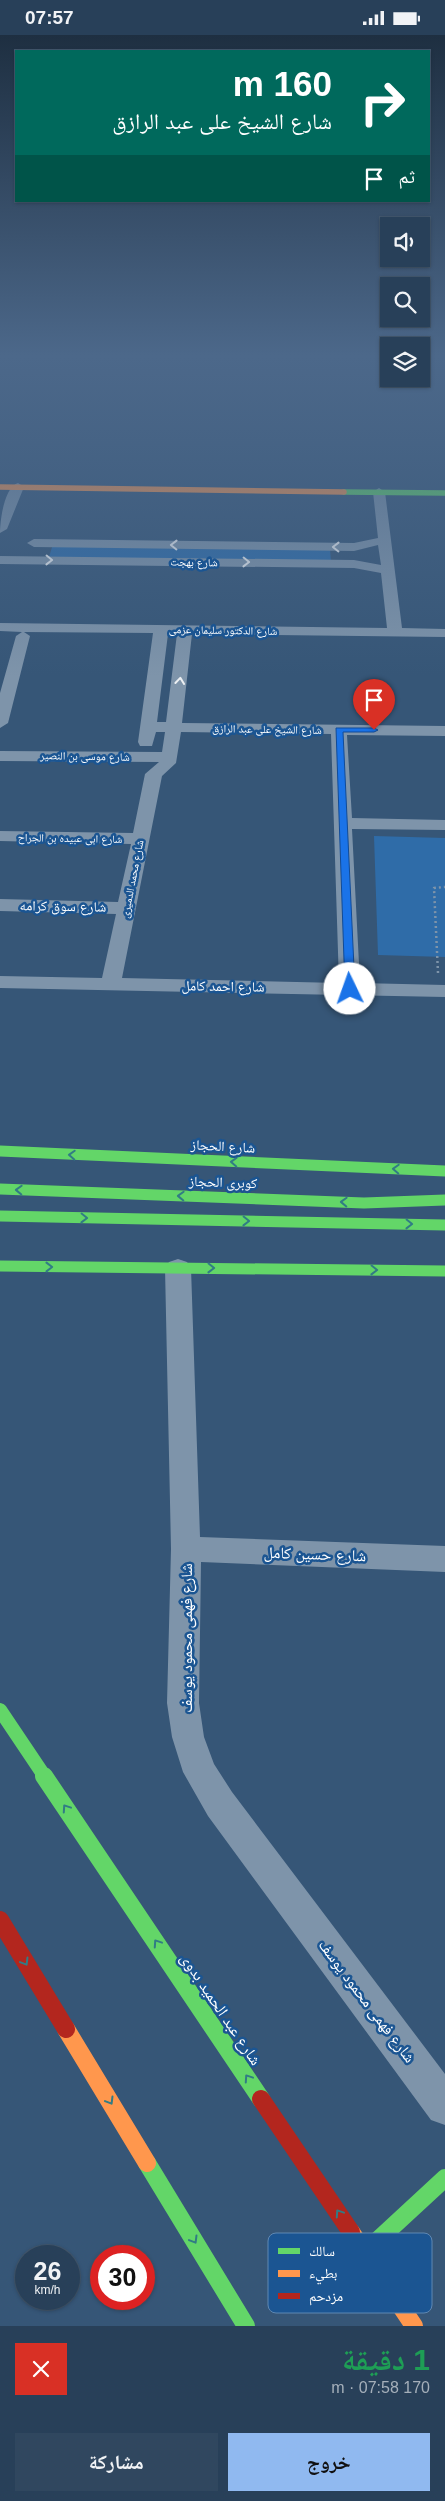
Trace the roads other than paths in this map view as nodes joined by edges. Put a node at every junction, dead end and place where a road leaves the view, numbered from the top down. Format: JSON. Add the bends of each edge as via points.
{"nodes":[{"id":1,"x":0,"y":482,"type":"edge"},
{"id":2,"x":0,"y":487,"type":"edge"},
{"id":3,"x":18,"y":487,"type":"junction"},
{"id":4,"x":445,"y":487,"type":"edge"},
{"id":5,"x":379,"y":492,"type":"junction"},
{"id":6,"x":445,"y":493,"type":"edge"},
{"id":7,"x":0,"y":529,"type":"edge"},
{"id":8,"x":384,"y":540,"type":"junction"},
{"id":9,"x":20,"y":543,"type":"dead end"},
{"id":10,"x":0,"y":560,"type":"edge"},
{"id":11,"x":387,"y":570,"type":"junction"},
{"id":12,"x":0,"y":627,"type":"edge"},
{"id":13,"x":394,"y":632,"type":"junction"},
{"id":14,"x":160,"y":633,"type":"junction"},
{"id":15,"x":445,"y":633,"type":"edge"},
{"id":16,"x":185,"y":634,"type":"junction"},
{"id":17,"x":0,"y":636,"type":"edge"},
{"id":18,"x":23,"y":636,"type":"junction"},
{"id":19,"x":445,"y":641,"type":"edge"},
{"id":20,"x":3,"y":701,"type":"edge"},
{"id":21,"x":445,"y":720,"type":"edge"},
{"id":22,"x":149,"y":721,"type":"junction"},
{"id":23,"x":175,"y":722,"type":"junction"},
{"id":24,"x":0,"y":723,"type":"edge"},
{"id":25,"x":339,"y":730,"type":"junction"},
{"id":26,"x":445,"y":731,"type":"edge"},
{"id":27,"x":0,"y":755,"type":"edge"},
{"id":28,"x":144,"y":757,"type":"junction"},
{"id":29,"x":170,"y":757,"type":"junction"},
{"id":30,"x":154,"y":774,"type":"junction"},
{"id":31,"x":343,"y":823,"type":"junction"},
{"id":32,"x":445,"y":825,"type":"edge"},
{"id":33,"x":0,"y":837,"type":"edge"},
{"id":34,"x":140,"y":839,"type":"junction"},
{"id":35,"x":0,"y":905,"type":"edge"},
{"id":36,"x":126,"y":908,"type":"junction"},
{"id":37,"x":0,"y":982,"type":"edge"},
{"id":38,"x":111,"y":984,"type":"junction"},
{"id":39,"x":350,"y":989,"type":"junction"},
{"id":40,"x":442,"y":991,"type":"edge"},
{"id":41,"x":0,"y":1151,"type":"edge"},
{"id":42,"x":445,"y":1171,"type":"edge"},
{"id":43,"x":0,"y":1189,"type":"edge"},
{"id":44,"x":445,"y":1200,"type":"edge"},
{"id":45,"x":0,"y":1216,"type":"edge"},
{"id":46,"x":445,"y":1225,"type":"edge"},
{"id":47,"x":0,"y":1266,"type":"edge"},
{"id":48,"x":178,"y":1268,"type":"junction"},
{"id":49,"x":445,"y":1271,"type":"edge"},
{"id":50,"x":186,"y":1549,"type":"junction"},
{"id":51,"x":445,"y":1559,"type":"edge"},
{"id":52,"x":0,"y":1710,"type":"edge"},
{"id":53,"x":0,"y":1920,"type":"edge"},
{"id":54,"x":445,"y":2106,"type":"edge"},
{"id":55,"x":445,"y":2178,"type":"edge"},
{"id":56,"x":352,"y":2233,"type":"edge"},
{"id":57,"x":386,"y":2233,"type":"edge"},
{"id":58,"x":405,"y":2313,"type":"edge"},
{"id":59,"x":246,"y":2326,"type":"edge"},
{"id":60,"x":414,"y":2326,"type":"edge"}],
"edges":[{"from":1,"to":4,"type":"main road"},
{"from":2,"to":3,"type":"main road"},
{"from":3,"to":5,"type":"main road"},
{"from":3,"to":7,"type":"street"},
{"from":5,"to":6,"type":"main road"},
{"from":5,"to":8,"type":"street"},
{"from":8,"to":9,"type":"street","name":"شارع بهجت","one_way":true,"via":[[354,547]]},
{"from":8,"to":11,"type":"street"},
{"from":10,"to":11,"type":"street","name":"شارع بهجت","one_way":true,"via":[[354,564]]},
{"from":11,"to":13,"type":"street"},
{"from":12,"to":14,"type":"street","name":"شارع الدكتور سليمان عزمى"},
{"from":13,"to":15,"type":"street","name":"شارع الدكتور سليمان عزمى"},
{"from":13,"to":16,"type":"street","name":"شارع الدكتور سليمان عزمى"},
{"from":14,"to":16,"type":"street","name":"شارع الدكتور سليمان عزمى"},
{"from":14,"to":18,"type":"street","name":"شارع الدكتور سليمان عزمى"},
{"from":14,"to":22,"type":"street"},
{"from":16,"to":19,"type":"street","name":"شارع الدكتور سليمان عزمى"},
{"from":23,"to":16,"type":"street","one_way":true},
{"from":17,"to":18,"type":"street","name":"شارع الدكتور سليمان عزمى"},
{"from":18,"to":20,"type":"street"},
{"from":20,"to":24,"type":"street"},
{"from":21,"to":23,"type":"street","name":"شارع الشيخ على عبد الرازق"},
{"from":22,"to":23,"type":"street","name":"شارع الشيخ على عبد الرازق"},
{"from":22,"to":28,"type":"street"},
{"from":23,"to":25,"type":"street","name":"شارع الشيخ على عبد الرازق"},
{"from":23,"to":29,"type":"street"},
{"from":25,"to":26,"type":"street","name":"شارع الشيخ على عبد الرازق"},
{"from":25,"to":31,"type":"street"},
{"from":27,"to":28,"type":"street","name":"شارع موسى بن النصير"},
{"from":28,"to":29,"type":"street","name":"شارع موسى بن النصير"},
{"from":28,"to":30,"type":"street","via":[[146,769]]},
{"from":29,"to":30,"type":"street","via":[[168,763]]},
{"from":30,"to":34,"type":"street","name":"شارع محمد الدميرى"},
{"from":31,"to":32,"type":"street"},
{"from":31,"to":39,"type":"street"},
{"from":33,"to":34,"type":"street","name":"شارع ابى عبيده بن الجراح"},
{"from":34,"to":36,"type":"street","name":"شارع محمد الدميرى"},
{"from":35,"to":36,"type":"street","name":"شارع سوق كرامه"},
{"from":36,"to":38,"type":"street","name":"شارع محمد الدميرى"},
{"from":37,"to":38,"type":"street","name":"شارع احمد كامل"},
{"from":38,"to":39,"type":"street","name":"شارع احمد كامل"},
{"from":39,"to":40,"type":"street","name":"شارع احمد كامل"},
{"from":42,"to":41,"type":"main road","name":"شارع الحجاز","one_way":true},
{"from":44,"to":43,"type":"main road","name":"كوبرى الحجاز","one_way":true,"via":[[364,1203]]},
{"from":45,"to":46,"type":"main road","one_way":true},
{"from":47,"to":48,"type":"main road","one_way":true},
{"from":48,"to":49,"type":"main road","one_way":true},
{"from":48,"to":50,"type":"street","name":"شارع فهمى محمود يوسف"},
{"from":50,"to":51,"type":"street","name":"شارع حسين كامل"},
{"from":50,"to":54,"type":"street","name":"شارع فهمى محمود يوسف","via":[[183,1703],[188,1737],[200,1772],[220,1804]]},
{"from":56,"to":52,"type":"main road","name":"شارع عبد الحميد بدوى","one_way":true},
{"from":53,"to":59,"type":"main road","one_way":true},
{"from":55,"to":57,"type":"main road"},
{"from":58,"to":60,"type":"main road","name":"شارع عبد الحميد بدوى"}]}
